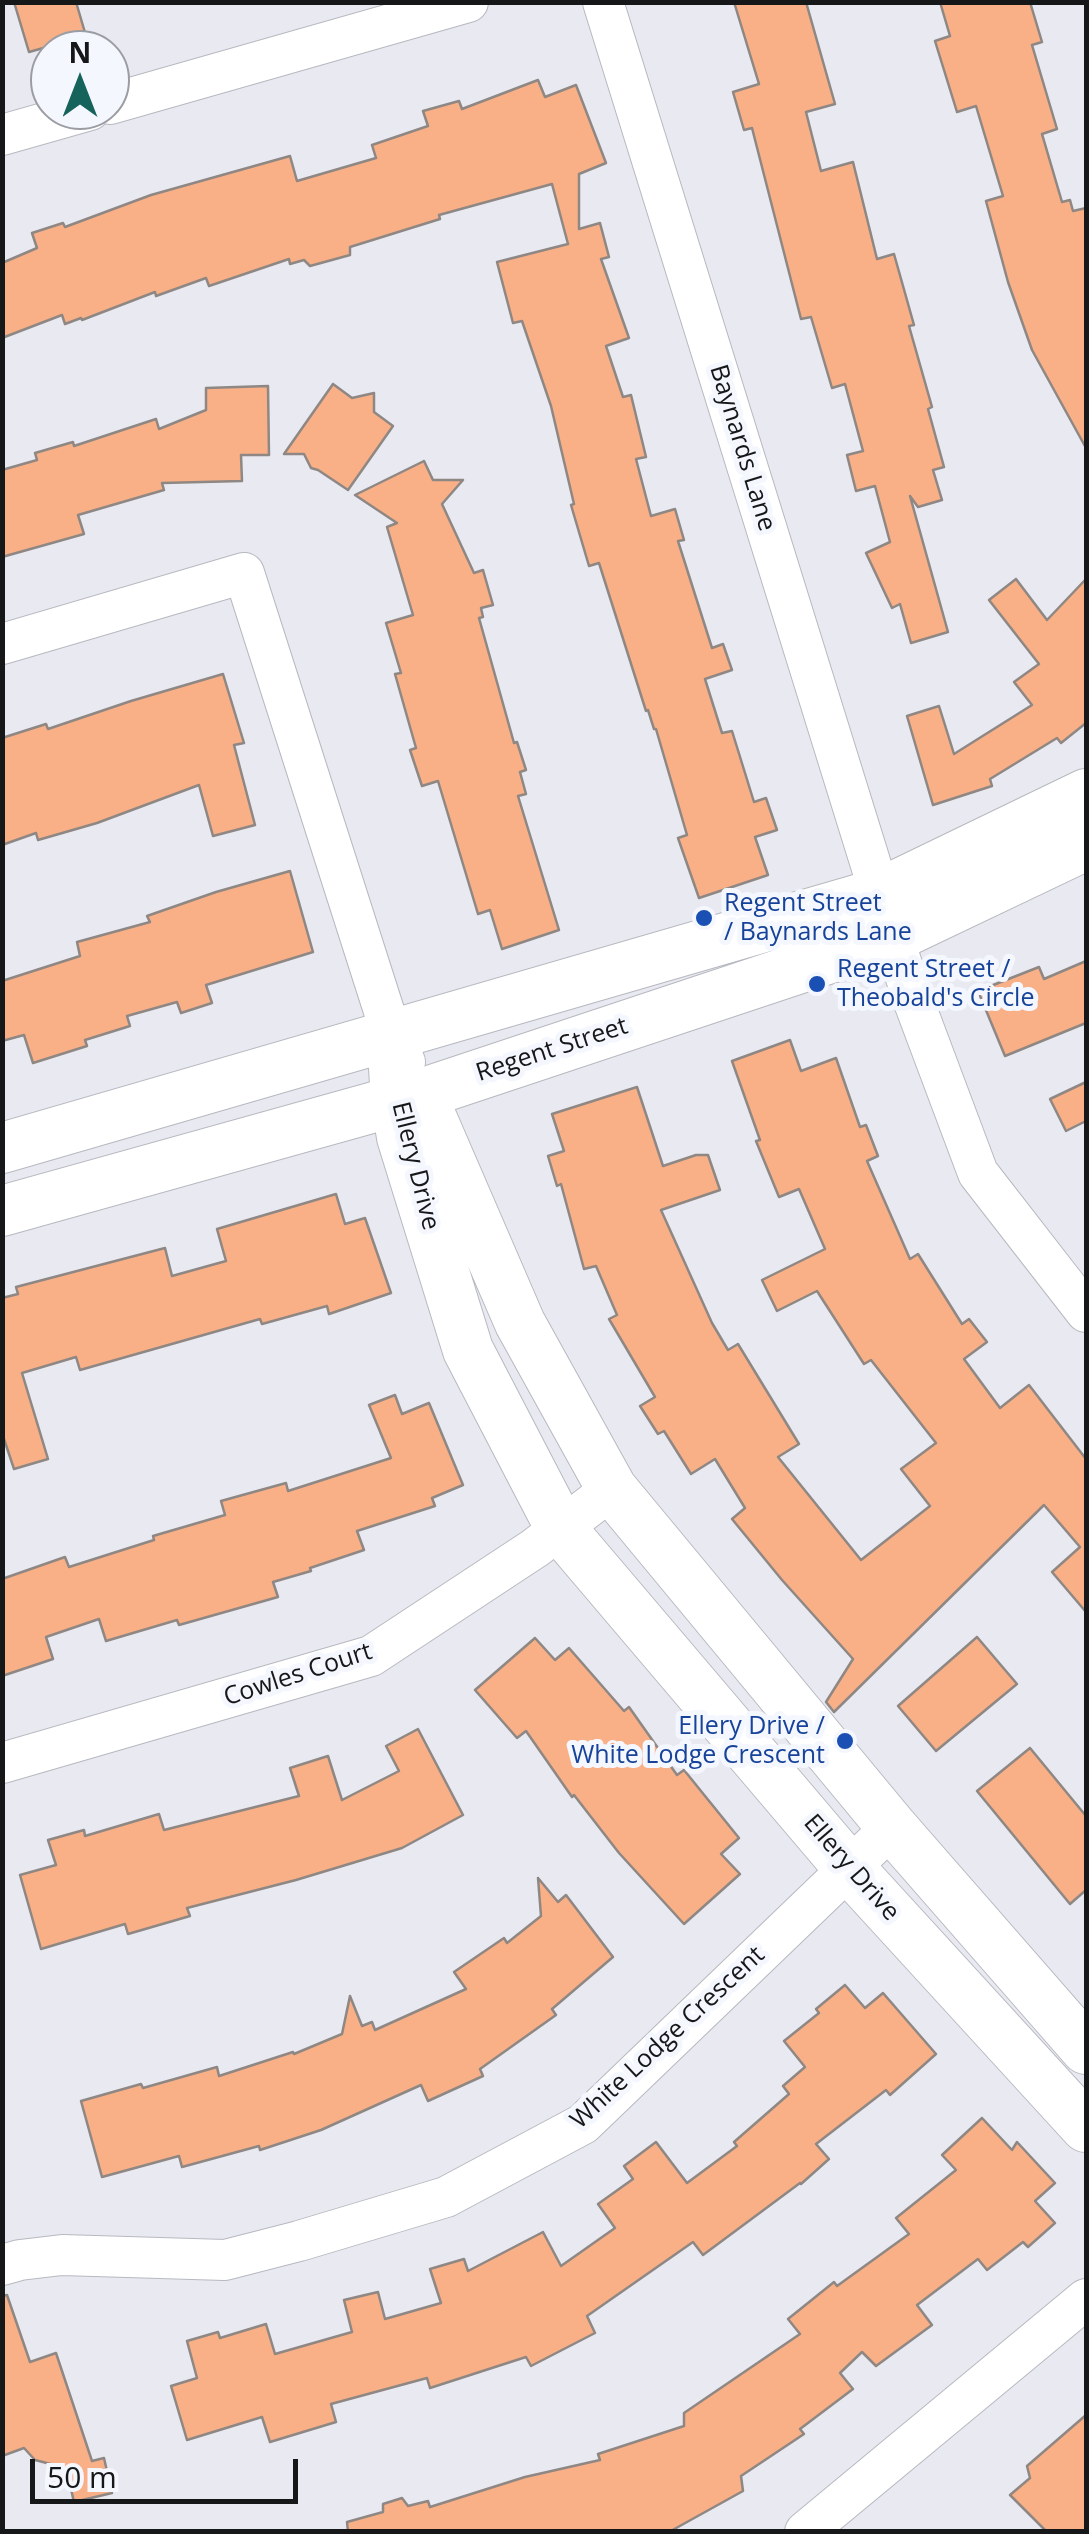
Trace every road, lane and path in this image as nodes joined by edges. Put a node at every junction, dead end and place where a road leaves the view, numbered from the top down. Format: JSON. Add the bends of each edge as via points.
{"nodes":[{"id":1,"x":468,"y":2,"type":"edge"},
{"id":2,"x":603,"y":2,"type":"edge"},
{"id":3,"x":130,"y":98,"type":"edge"},
{"id":4,"x":30,"y":127,"type":"edge"},
{"id":5,"x":2,"y":135,"type":"edge"},
{"id":6,"x":2,"y":644,"type":"edge"},
{"id":7,"x":1086,"y":794,"type":"edge"},
{"id":8,"x":1086,"y":845,"type":"edge"},
{"id":9,"x":887,"y":915,"type":"junction"},
{"id":10,"x":392,"y":1036,"type":"junction"},
{"id":11,"x":409,"y":1097,"type":"junction"},
{"id":12,"x":2,"y":1148,"type":"edge"},
{"id":13,"x":2,"y":1211,"type":"edge"},
{"id":14,"x":1086,"y":1312,"type":"edge"},
{"id":15,"x":612,"y":1489,"type":"junction"},
{"id":16,"x":561,"y":1529,"type":"junction"},
{"id":17,"x":2,"y":1764,"type":"edge"},
{"id":18,"x":892,"y":1826,"type":"junction"},
{"id":19,"x":849,"y":1868,"type":"junction"},
{"id":20,"x":1086,"y":2049,"type":"edge"},
{"id":21,"x":1086,"y":2127,"type":"edge"},
{"id":22,"x":2,"y":2265,"type":"edge"},
{"id":23,"x":1086,"y":2299,"type":"edge"},
{"id":24,"x":805,"y":2532,"type":"edge"}],
"edges":[{"from":1,"to":3,"type":"street"},
{"from":2,"to":9,"type":"street","name":"Baynards Lane"},
{"from":4,"to":5,"type":"street"},
{"from":6,"to":10,"type":"street","via":[[244,574]]},
{"from":7,"to":9,"type":"street","name":"Regent Street"},
{"from":8,"to":9,"type":"street","name":"Regent Street"},
{"from":9,"to":10,"type":"street","name":"Regent Street"},
{"from":9,"to":11,"type":"street","name":"Regent Street"},
{"from":9,"to":14,"type":"street","name":"Baynards Lane","via":[[978,1173]]},
{"from":10,"to":11,"type":"street","name":"Ellery Drive"},
{"from":10,"to":12,"type":"street","name":"Regent Street"},
{"from":11,"to":13,"type":"street","name":"Regent Street"},
{"from":11,"to":15,"type":"street","name":"Ellery Drive","via":[[520,1324]]},
{"from":11,"to":16,"type":"street","name":"Ellery Drive","via":[[407,1153],[468,1350]]},
{"from":15,"to":16,"type":"street","name":"Cowles Court"},
{"from":15,"to":18,"type":"street","name":"Ellery Drive"},
{"from":16,"to":17,"type":"street","name":"Cowles Court","via":[[371,1656]]},
{"from":16,"to":19,"type":"street","name":"Ellery Drive"},
{"from":18,"to":19,"type":"street","name":"White Lodge Crescent"},
{"from":18,"to":20,"type":"street","name":"Ellery Drive"},
{"from":19,"to":21,"type":"street","name":"Ellery Drive"},
{"from":19,"to":22,"type":"street","name":"White Lodge Crescent","via":[[583,2124],[446,2198],[225,2260],[62,2255]]},
{"from":23,"to":24,"type":"street"}]}
